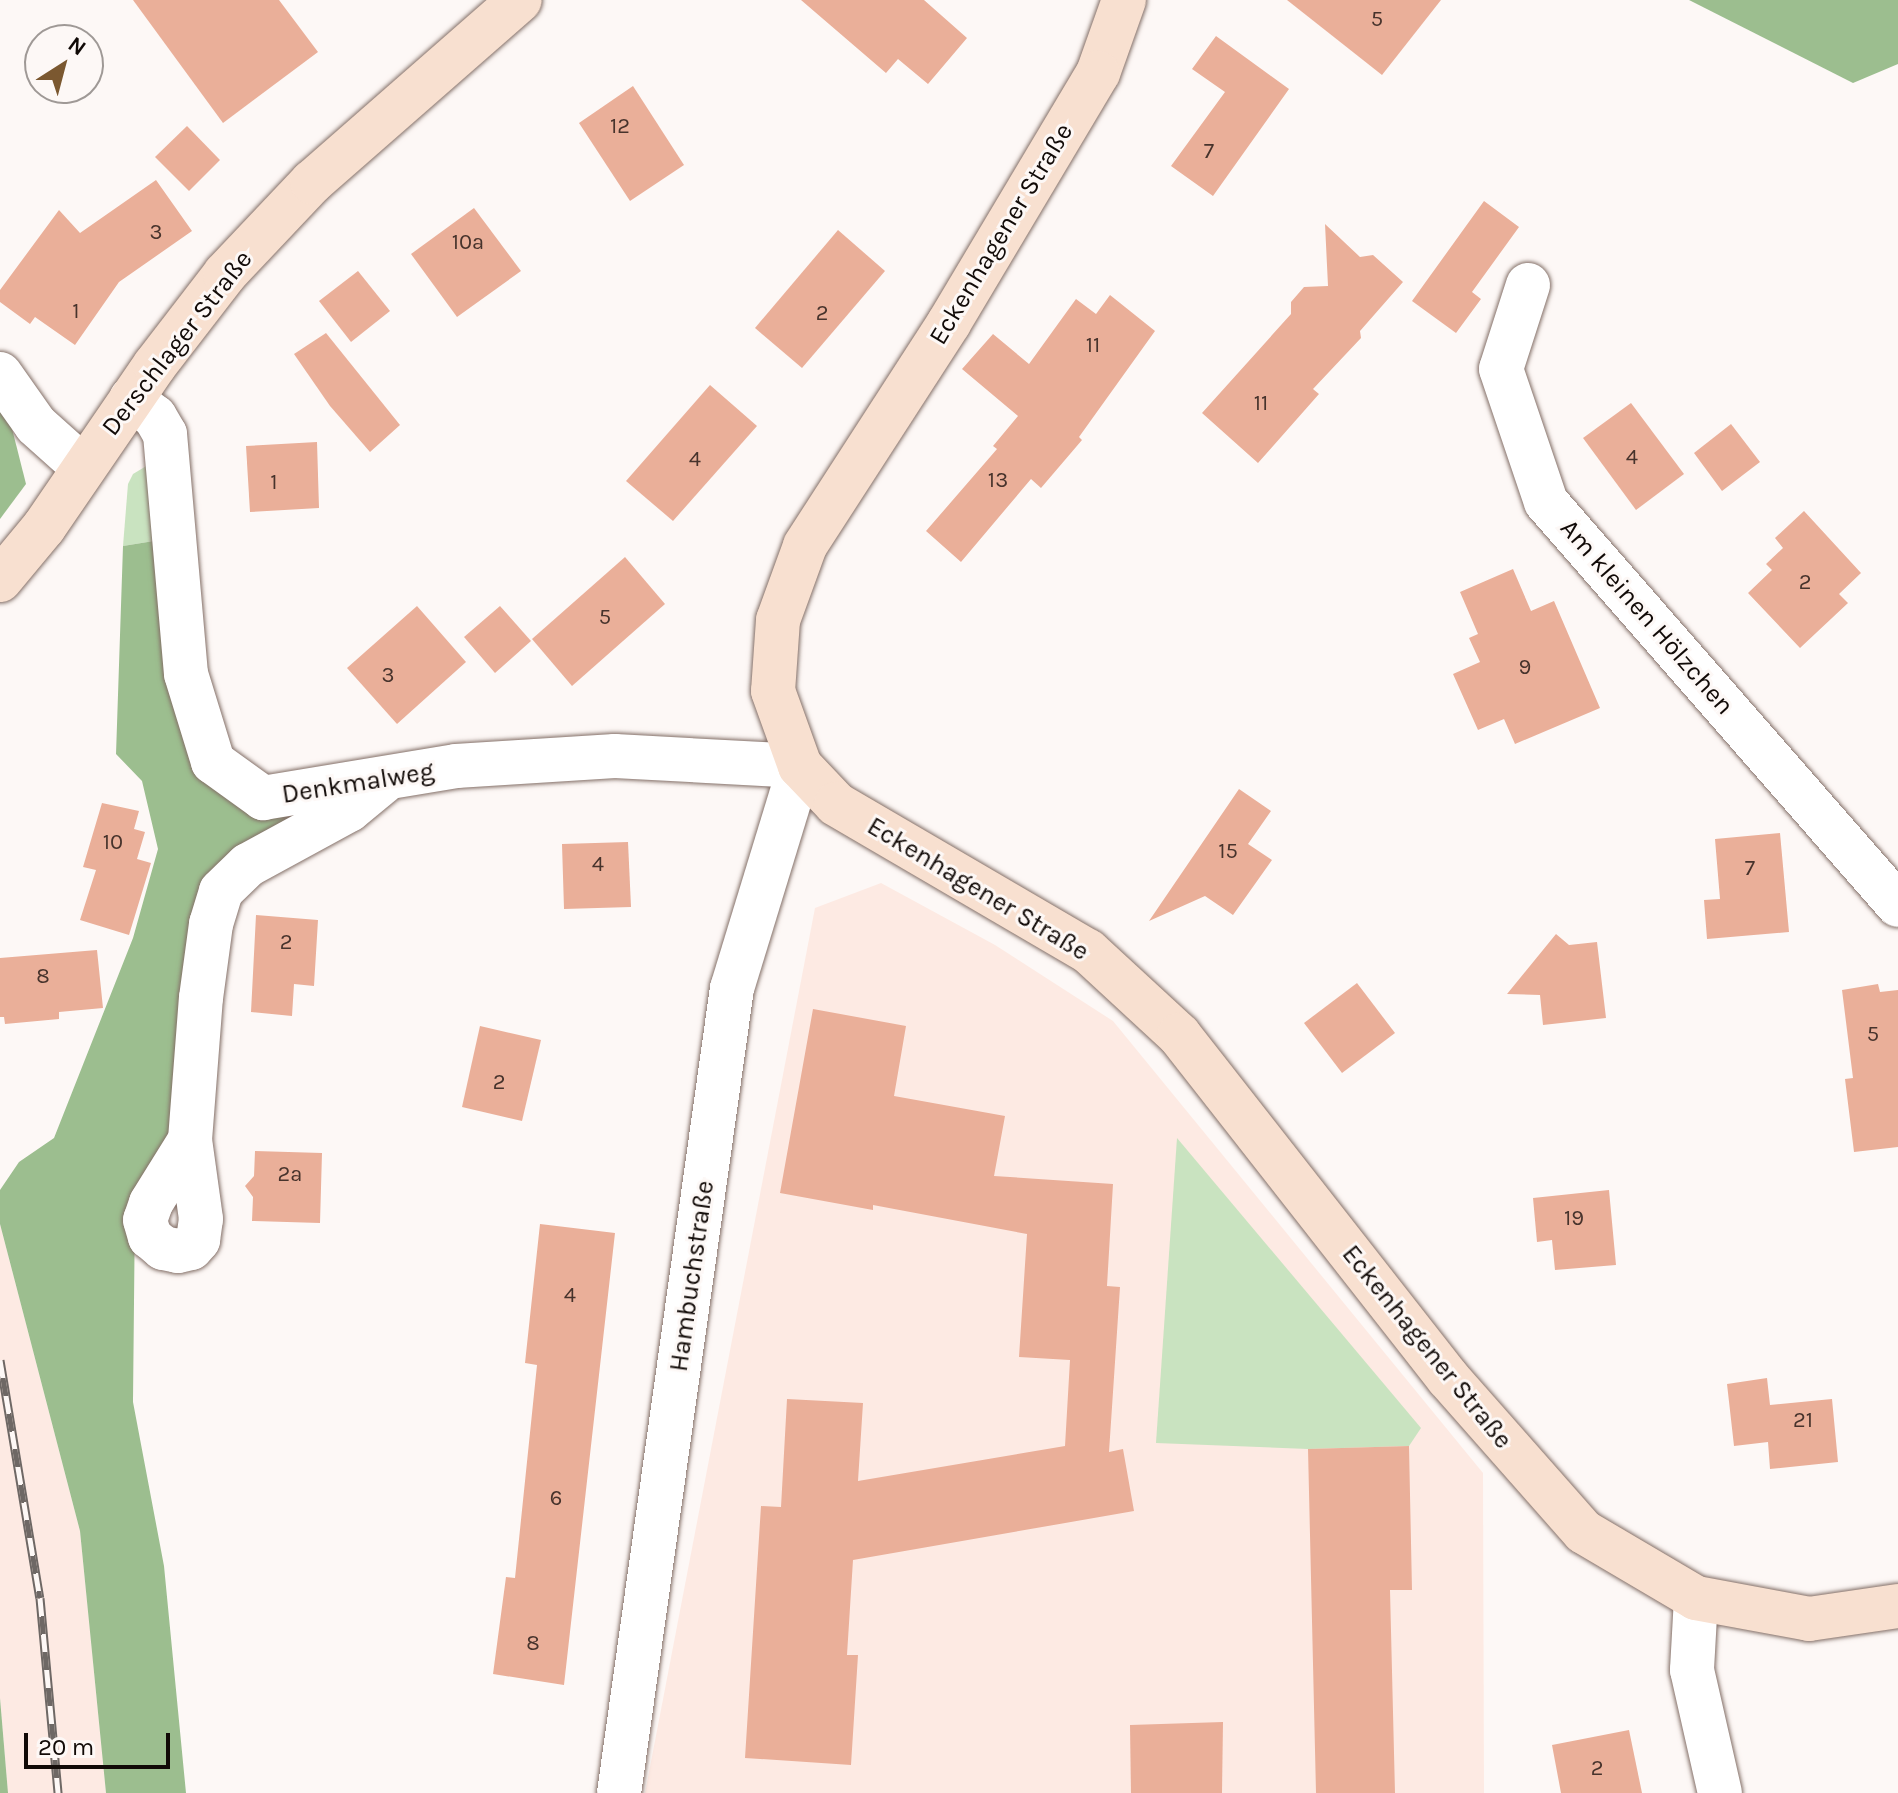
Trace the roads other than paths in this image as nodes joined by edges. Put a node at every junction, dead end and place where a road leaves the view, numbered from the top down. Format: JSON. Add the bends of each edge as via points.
{"nodes":[{"id":1,"x":520,"y":0,"type":"edge"},
{"id":2,"x":1124,"y":0,"type":"edge"},
{"id":3,"x":1528,"y":285,"type":"dead end"},
{"id":4,"x":0,"y":374,"type":"edge"},
{"id":5,"x":131,"y":399,"type":"junction"},
{"id":6,"x":83,"y":467,"type":"junction"},
{"id":7,"x":2,"y":578,"type":"edge"},
{"id":8,"x":800,"y":766,"type":"junction"},
{"id":9,"x":388,"y":777,"type":"junction"},
{"id":10,"x":1898,"y":905,"type":"edge"},
{"id":11,"x":190,"y":1140,"type":"dead end"},
{"id":12,"x":1696,"y":1598,"type":"junction"},
{"id":13,"x":1898,"y":1606,"type":"edge"},
{"id":14,"x":619,"y":1793,"type":"edge"},
{"id":15,"x":1720,"y":1793,"type":"edge"}],
"edges":[{"from":1,"to":5,"type":"main road","name":"Derschlager Straße","via":[[312,182],[225,274]]},
{"from":2,"to":8,"type":"main road","name":"Eckenhagener Straße","via":[[1098,73],[949,323],[805,546],[778,620],[773,691]]},
{"from":3,"to":10,"type":"street","name":"Am kleinen Hölzchen","via":[[1501,369],[1546,502]]},
{"from":4,"to":6,"type":"street","via":[[36,425]]},
{"from":5,"to":6,"type":"main road","name":"Derschlager Straße"},
{"from":5,"to":9,"type":"street","name":"Denkmalweg","via":[[155,417],[165,434],[186,674],[213,762],[263,798]]},
{"from":6,"to":7,"type":"main road","name":"Derschlager Straße"},
{"from":8,"to":9,"type":"street","name":"Denkmalweg","via":[[615,756],[456,766]]},
{"from":8,"to":12,"type":"main road","name":"Eckenhagener Straße","via":[[836,804],[1088,951],[1179,1035],[1448,1378],[1584,1532]]},
{"from":8,"to":14,"type":"street","name":"Hambuchstraße","via":[[732,988]]},
{"from":9,"to":11,"type":"street","via":[[349,810],[248,865],[221,891],[201,998]]},
{"from":12,"to":13,"type":"main road","name":"Eckenhagener Straße","via":[[1809,1619]]},
{"from":12,"to":15,"type":"street","via":[[1692,1670]]}]}
